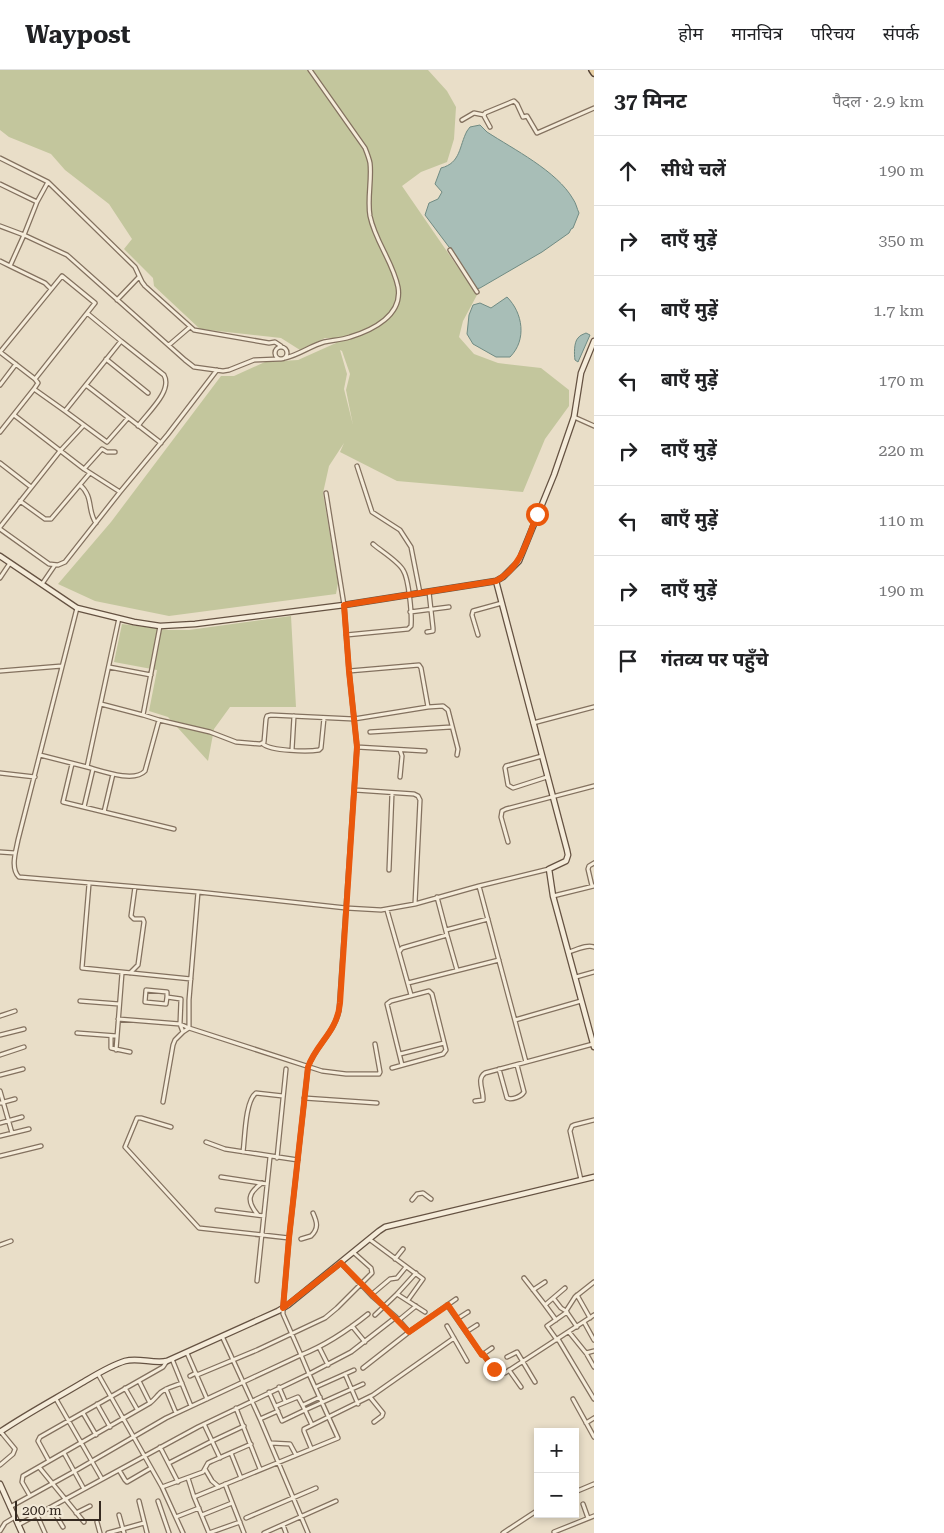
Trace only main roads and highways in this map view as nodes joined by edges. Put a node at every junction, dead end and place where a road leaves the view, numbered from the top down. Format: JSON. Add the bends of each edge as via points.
{"nodes":[{"id":1,"x":592,"y":70,"type":"edge"},
{"id":2,"x":594,"y":74,"type":"edge"}],
"edges":[{"from":1,"to":2,"type":"main road"}]}
